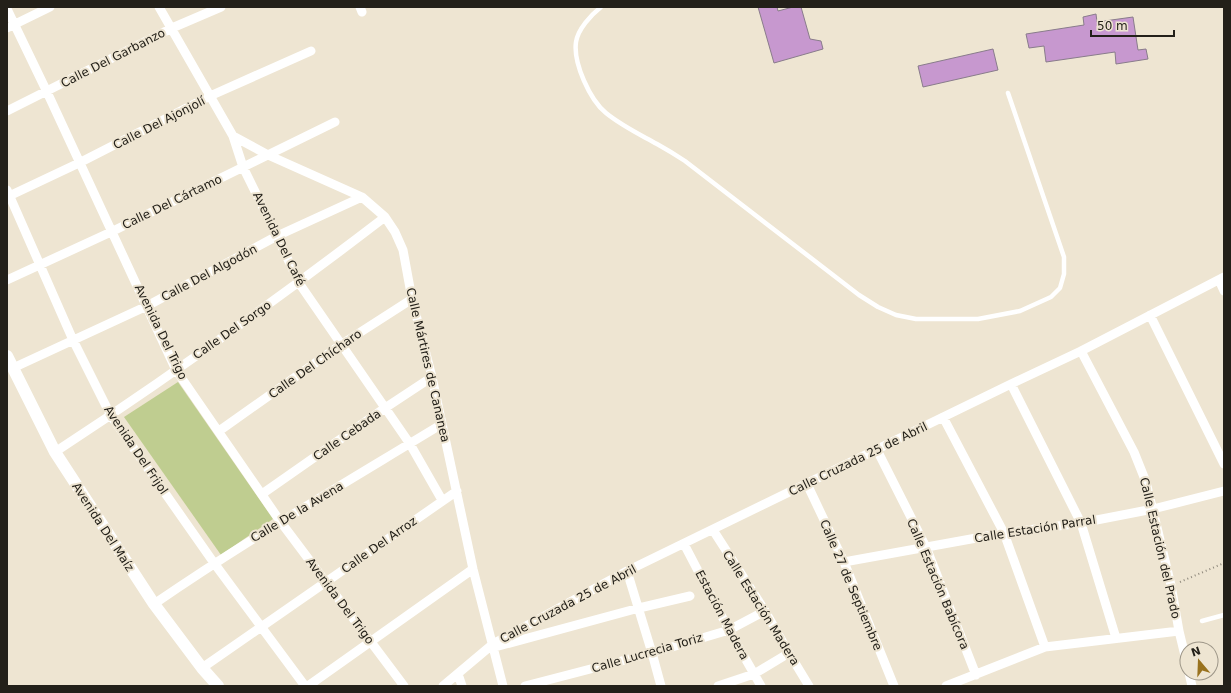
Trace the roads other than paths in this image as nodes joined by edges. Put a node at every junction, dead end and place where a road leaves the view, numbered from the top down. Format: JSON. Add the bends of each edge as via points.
{"nodes":[{"id":1,"x":50,"y":7,"type":"edge"},
{"id":2,"x":159,"y":7,"type":"edge"},
{"id":3,"x":221,"y":7,"type":"edge"},
{"id":4,"x":601,"y":7,"type":"edge"},
{"id":5,"x":7,"y":9,"type":"edge"},
{"id":6,"x":10,"y":26,"type":"edge"},
{"id":7,"x":172,"y":28,"type":"junction"},
{"id":8,"x":311,"y":51,"type":"dead end"},
{"id":9,"x":47,"y":92,"type":"junction"},
{"id":10,"x":1008,"y":93,"type":"dead end"},
{"id":11,"x":210,"y":96,"type":"junction"},
{"id":12,"x":7,"y":111,"type":"edge"},
{"id":13,"x":335,"y":122,"type":"dead end"},
{"id":14,"x":232,"y":136,"type":"junction"},
{"id":15,"x":268,"y":155,"type":"junction"},
{"id":16,"x":79,"y":163,"type":"junction"},
{"id":17,"x":243,"y":167,"type":"junction"},
{"id":18,"x":8,"y":194,"type":"edge"},
{"id":19,"x":362,"y":197,"type":"junction"},
{"id":20,"x":385,"y":217,"type":"junction"},
{"id":21,"x":111,"y":232,"type":"junction"},
{"id":22,"x":277,"y":236,"type":"junction"},
{"id":23,"x":39,"y":266,"type":"junction"},
{"id":24,"x":1222,"y":279,"type":"edge"},
{"id":25,"x":7,"y":280,"type":"edge"},
{"id":26,"x":299,"y":283,"type":"junction"},
{"id":27,"x":1224,"y":291,"type":"edge"},
{"id":28,"x":412,"y":299,"type":"junction"},
{"id":29,"x":147,"y":306,"type":"junction"},
{"id":30,"x":1150,"y":315,"type":"junction"},
{"id":31,"x":73,"y":340,"type":"junction"},
{"id":32,"x":342,"y":344,"type":"junction"},
{"id":33,"x":1081,"y":351,"type":"junction"},
{"id":34,"x":7,"y":356,"type":"edge"},
{"id":35,"x":13,"y":368,"type":"junction"},
{"id":36,"x":176,"y":370,"type":"junction"},
{"id":37,"x":432,"y":377,"type":"junction"},
{"id":38,"x":1011,"y":384,"type":"junction"},
{"id":39,"x":384,"y":408,"type":"junction"},
{"id":40,"x":111,"y":416,"type":"junction"},
{"id":41,"x":943,"y":417,"type":"junction"},
{"id":42,"x":442,"y":424,"type":"junction"},
{"id":43,"x":219,"y":431,"type":"junction"},
{"id":44,"x":410,"y":444,"type":"junction"},
{"id":45,"x":877,"y":450,"type":"junction"},
{"id":46,"x":54,"y":452,"type":"junction"},
{"id":47,"x":1224,"y":464,"type":"edge"},
{"id":48,"x":807,"y":484,"type":"junction"},
{"id":49,"x":458,"y":491,"type":"junction"},
{"id":50,"x":1224,"y":491,"type":"edge"},
{"id":51,"x":262,"y":494,"type":"junction"},
{"id":52,"x":442,"y":500,"type":"junction"},
{"id":53,"x":1153,"y":509,"type":"junction"},
{"id":54,"x":280,"y":521,"type":"junction"},
{"id":55,"x":1081,"y":523,"type":"junction"},
{"id":56,"x":713,"y":530,"type":"junction"},
{"id":57,"x":1004,"y":533,"type":"junction"},
{"id":58,"x":684,"y":544,"type":"junction"},
{"id":59,"x":926,"y":547,"type":"junction"},
{"id":60,"x":844,"y":562,"type":"junction"},
{"id":61,"x":214,"y":563,"type":"junction"},
{"id":62,"x":473,"y":569,"type":"junction"},
{"id":63,"x":627,"y":571,"type":"junction"},
{"id":64,"x":326,"y":582,"type":"junction"},
{"id":65,"x":690,"y":596,"type":"dead end"},
{"id":66,"x":154,"y":604,"type":"junction"},
{"id":67,"x":639,"y":608,"type":"junction"},
{"id":68,"x":765,"y":611,"type":"junction"},
{"id":69,"x":1224,"y":615,"type":"edge"},
{"id":70,"x":1202,"y":621,"type":"dead end"},
{"id":71,"x":262,"y":627,"type":"junction"},
{"id":72,"x":729,"y":630,"type":"junction"},
{"id":73,"x":1179,"y":631,"type":"junction"},
{"id":74,"x":1116,"y":638,"type":"junction"},
{"id":75,"x":370,"y":641,"type":"junction"},
{"id":76,"x":1181,"y":641,"type":"edge"},
{"id":77,"x":494,"y":645,"type":"junction"},
{"id":78,"x":1045,"y":648,"type":"junction"},
{"id":79,"x":652,"y":653,"type":"junction"},
{"id":80,"x":789,"y":653,"type":"junction"},
{"id":81,"x":202,"y":668,"type":"junction"},
{"id":82,"x":458,"y":674,"type":"junction"},
{"id":83,"x":754,"y":674,"type":"junction"},
{"id":84,"x":976,"y":675,"type":"junction"},
{"id":85,"x":218,"y":686,"type":"edge"},
{"id":86,"x":306,"y":686,"type":"edge"},
{"id":87,"x":404,"y":686,"type":"edge"},
{"id":88,"x":443,"y":686,"type":"edge"},
{"id":89,"x":462,"y":686,"type":"edge"},
{"id":90,"x":503,"y":686,"type":"edge"},
{"id":91,"x":525,"y":686,"type":"edge"},
{"id":92,"x":661,"y":686,"type":"edge"},
{"id":93,"x":718,"y":686,"type":"edge"},
{"id":94,"x":761,"y":686,"type":"edge"},
{"id":95,"x":809,"y":686,"type":"edge"},
{"id":96,"x":894,"y":686,"type":"edge"},
{"id":97,"x":946,"y":686,"type":"edge"}],
"edges":[{"from":1,"to":6,"type":"street"},
{"from":2,"to":7,"type":"street","name":"Avenida Del Café"},
{"from":3,"to":7,"type":"street","name":"Calle Del Garbanzo"},
{"from":4,"to":10,"type":"lane","via":[[584,25],[576,42],[578,66],[591,94],[605,113],[685,162],[859,295],[896,315],[916,319],[978,319],[1020,311],[1051,297],[1060,288],[1064,274],[1064,257]]},
{"from":5,"to":6,"type":"street","name":"Avenida Del Trigo"},
{"from":6,"to":9,"type":"street","name":"Avenida Del Trigo"},
{"from":7,"to":9,"type":"street","name":"Calle Del Garbanzo"},
{"from":7,"to":11,"type":"street","name":"Avenida Del Café"},
{"from":8,"to":11,"type":"street","name":"Calle Del Ajonjolí"},
{"from":9,"to":12,"type":"street","name":"Calle Del Garbanzo"},
{"from":9,"to":16,"type":"street","name":"Avenida Del Trigo"},
{"from":11,"to":14,"type":"street","name":"Avenida Del Café"},
{"from":11,"to":16,"type":"street","name":"Calle Del Ajonjolí"},
{"from":13,"to":15,"type":"street","name":"Calle Del Cártamo"},
{"from":14,"to":15,"type":"street","name":"Calle Mártires de Cananea"},
{"from":14,"to":17,"type":"street","name":"Avenida Del Café"},
{"from":15,"to":17,"type":"street","name":"Calle Del Cártamo"},
{"from":15,"to":19,"type":"street","name":"Calle Mártires de Cananea"},
{"from":16,"to":18,"type":"street","name":"Calle Del Ajonjolí"},
{"from":16,"to":21,"type":"street","name":"Avenida Del Trigo"},
{"from":17,"to":21,"type":"street","name":"Calle Del Cártamo"},
{"from":17,"to":22,"type":"street","name":"Avenida Del Café"},
{"from":18,"to":23,"type":"street","name":"Avenida Del Frijol"},
{"from":19,"to":20,"type":"street","name":"Calle Mártires de Cananea"},
{"from":19,"to":22,"type":"street","name":"Calle Del Algodón"},
{"from":20,"to":26,"type":"street","name":"Calle Del Sorgo"},
{"from":20,"to":28,"type":"street","name":"Calle Mártires de Cananea","via":[[403,250]]},
{"from":21,"to":23,"type":"street","name":"Calle Del Cártamo"},
{"from":21,"to":29,"type":"street","name":"Avenida Del Trigo"},
{"from":22,"to":26,"type":"street","name":"Avenida Del Café"},
{"from":22,"to":29,"type":"street","name":"Calle Del Algodón"},
{"from":23,"to":25,"type":"street","name":"Calle Del Cártamo"},
{"from":23,"to":31,"type":"street","name":"Avenida Del Frijol"},
{"from":24,"to":27,"type":"street"},
{"from":24,"to":30,"type":"street","name":"Calle Cruzada 25 de Abril"},
{"from":26,"to":32,"type":"street","name":"Avenida Del Café"},
{"from":26,"to":36,"type":"street","name":"Calle Del Sorgo"},
{"from":28,"to":32,"type":"street","name":"Calle Del Chícharo"},
{"from":28,"to":37,"type":"street","name":"Calle Mártires de Cananea"},
{"from":29,"to":31,"type":"street","name":"Calle Del Algodón"},
{"from":29,"to":36,"type":"street","name":"Avenida Del Trigo"},
{"from":30,"to":33,"type":"street","name":"Calle Cruzada 25 de Abril"},
{"from":30,"to":47,"type":"street"},
{"from":31,"to":35,"type":"street","name":"Calle Del Algodón"},
{"from":31,"to":40,"type":"street","name":"Avenida Del Frijol"},
{"from":32,"to":39,"type":"street","name":"Avenida Del Café"},
{"from":32,"to":43,"type":"street","name":"Calle Del Chícharo"},
{"from":33,"to":38,"type":"street","name":"Calle Cruzada 25 de Abril"},
{"from":33,"to":53,"type":"street","name":"Calle Estación del Prado","via":[[1134,452]]},
{"from":34,"to":35,"type":"street","name":"Avenida Del Maíz"},
{"from":35,"to":46,"type":"street","name":"Avenida Del Maíz"},
{"from":36,"to":40,"type":"street","name":"Calle Del Sorgo"},
{"from":36,"to":43,"type":"street","name":"Avenida Del Trigo"},
{"from":37,"to":39,"type":"street","name":"Calle Cebada"},
{"from":37,"to":42,"type":"street","name":"Calle Mártires de Cananea"},
{"from":38,"to":41,"type":"street","name":"Calle Cruzada 25 de Abril"},
{"from":38,"to":55,"type":"street"},
{"from":39,"to":44,"type":"street","name":"Avenida Del Café"},
{"from":39,"to":51,"type":"street","name":"Calle Cebada"},
{"from":40,"to":46,"type":"street","name":"Calle Del Sorgo"},
{"from":40,"to":61,"type":"street","name":"Avenida Del Frijol"},
{"from":41,"to":45,"type":"street","name":"Calle Cruzada 25 de Abril"},
{"from":41,"to":57,"type":"street"},
{"from":42,"to":44,"type":"street","name":"Calle De la Avena"},
{"from":42,"to":49,"type":"street","name":"Calle Mártires de Cananea"},
{"from":43,"to":51,"type":"street","name":"Avenida Del Trigo"},
{"from":44,"to":52,"type":"street","name":"Avenida Del Café"},
{"from":44,"to":54,"type":"street","name":"Calle De la Avena"},
{"from":45,"to":48,"type":"street","name":"Calle Cruzada 25 de Abril"},
{"from":45,"to":59,"type":"street","name":"Calle Estación Babícora"},
{"from":46,"to":66,"type":"street","name":"Avenida Del Maíz"},
{"from":48,"to":56,"type":"street","name":"Calle Cruzada 25 de Abril"},
{"from":48,"to":60,"type":"street","name":"Calle 27 de Septiembre"},
{"from":49,"to":52,"type":"street","name":"Calle Del Arroz"},
{"from":49,"to":62,"type":"street","name":"Calle Mártires de Cananea"},
{"from":50,"to":53,"type":"street","name":"Calle Estación Parral"},
{"from":51,"to":54,"type":"street","name":"Avenida Del Trigo"},
{"from":52,"to":64,"type":"street","name":"Calle Del Arroz"},
{"from":53,"to":55,"type":"street","name":"Calle Estación Parral"},
{"from":53,"to":73,"type":"street","name":"Calle Estación del Prado"},
{"from":54,"to":61,"type":"street","name":"Calle De la Avena"},
{"from":54,"to":64,"type":"street","name":"Avenida Del Trigo"},
{"from":55,"to":57,"type":"street","name":"Calle Estación Parral"},
{"from":55,"to":74,"type":"street"},
{"from":56,"to":58,"type":"street","name":"Calle Cruzada 25 de Abril"},
{"from":56,"to":68,"type":"street","name":"Calle Estación Madera"},
{"from":57,"to":59,"type":"street","name":"Calle Estación Parral"},
{"from":57,"to":78,"type":"street"},
{"from":58,"to":63,"type":"street","name":"Calle Cruzada 25 de Abril"},
{"from":58,"to":72,"type":"street","name":"Estación Madera"},
{"from":59,"to":60,"type":"street","name":"Calle Estación Parral"},
{"from":59,"to":84,"type":"street","name":"Calle Estación Babícora"},
{"from":60,"to":96,"type":"street","name":"Calle 27 de Septiembre"},
{"from":61,"to":66,"type":"street","name":"Calle De la Avena"},
{"from":61,"to":71,"type":"street","name":"Avenida Del Frijol"},
{"from":62,"to":75,"type":"street"},
{"from":62,"to":77,"type":"street","name":"Calle Mártires de Cananea"},
{"from":63,"to":67,"type":"street"},
{"from":63,"to":77,"type":"street","name":"Calle Cruzada 25 de Abril"},
{"from":64,"to":71,"type":"street","name":"Calle Del Arroz"},
{"from":64,"to":75,"type":"street","name":"Avenida Del Trigo"},
{"from":65,"to":67,"type":"street"},
{"from":66,"to":81,"type":"street","name":"Avenida Del Maíz"},
{"from":67,"to":77,"type":"street"},
{"from":67,"to":79,"type":"street"},
{"from":68,"to":72,"type":"street","name":"Calle Lucrecia Toriz"},
{"from":68,"to":80,"type":"street","name":"Calle Estación Madera"},
{"from":69,"to":70,"type":"lane"},
{"from":71,"to":81,"type":"street","name":"Calle Del Arroz"},
{"from":71,"to":86,"type":"street","name":"Avenida Del Frijol"},
{"from":72,"to":79,"type":"street","name":"Calle Lucrecia Toriz"},
{"from":72,"to":83,"type":"street","name":"Estación Madera"},
{"from":73,"to":74,"type":"street"},
{"from":73,"to":76,"type":"street","name":"Calle Estación del Prado"},
{"from":74,"to":78,"type":"street"},
{"from":75,"to":86,"type":"street"},
{"from":75,"to":87,"type":"street","name":"Avenida Del Trigo"},
{"from":77,"to":82,"type":"street"},
{"from":77,"to":90,"type":"street","name":"Calle Mártires de Cananea"},
{"from":78,"to":84,"type":"street"},
{"from":79,"to":91,"type":"street","name":"Calle Lucrecia Toriz"},
{"from":79,"to":92,"type":"street"},
{"from":80,"to":83,"type":"street"},
{"from":80,"to":95,"type":"street","name":"Calle Estación Madera"},
{"from":81,"to":85,"type":"street","name":"Avenida Del Maíz"},
{"from":82,"to":88,"type":"street"},
{"from":82,"to":89,"type":"street"},
{"from":83,"to":93,"type":"street"},
{"from":83,"to":94,"type":"street","name":"Estación Madera"},
{"from":84,"to":97,"type":"street"}]}
